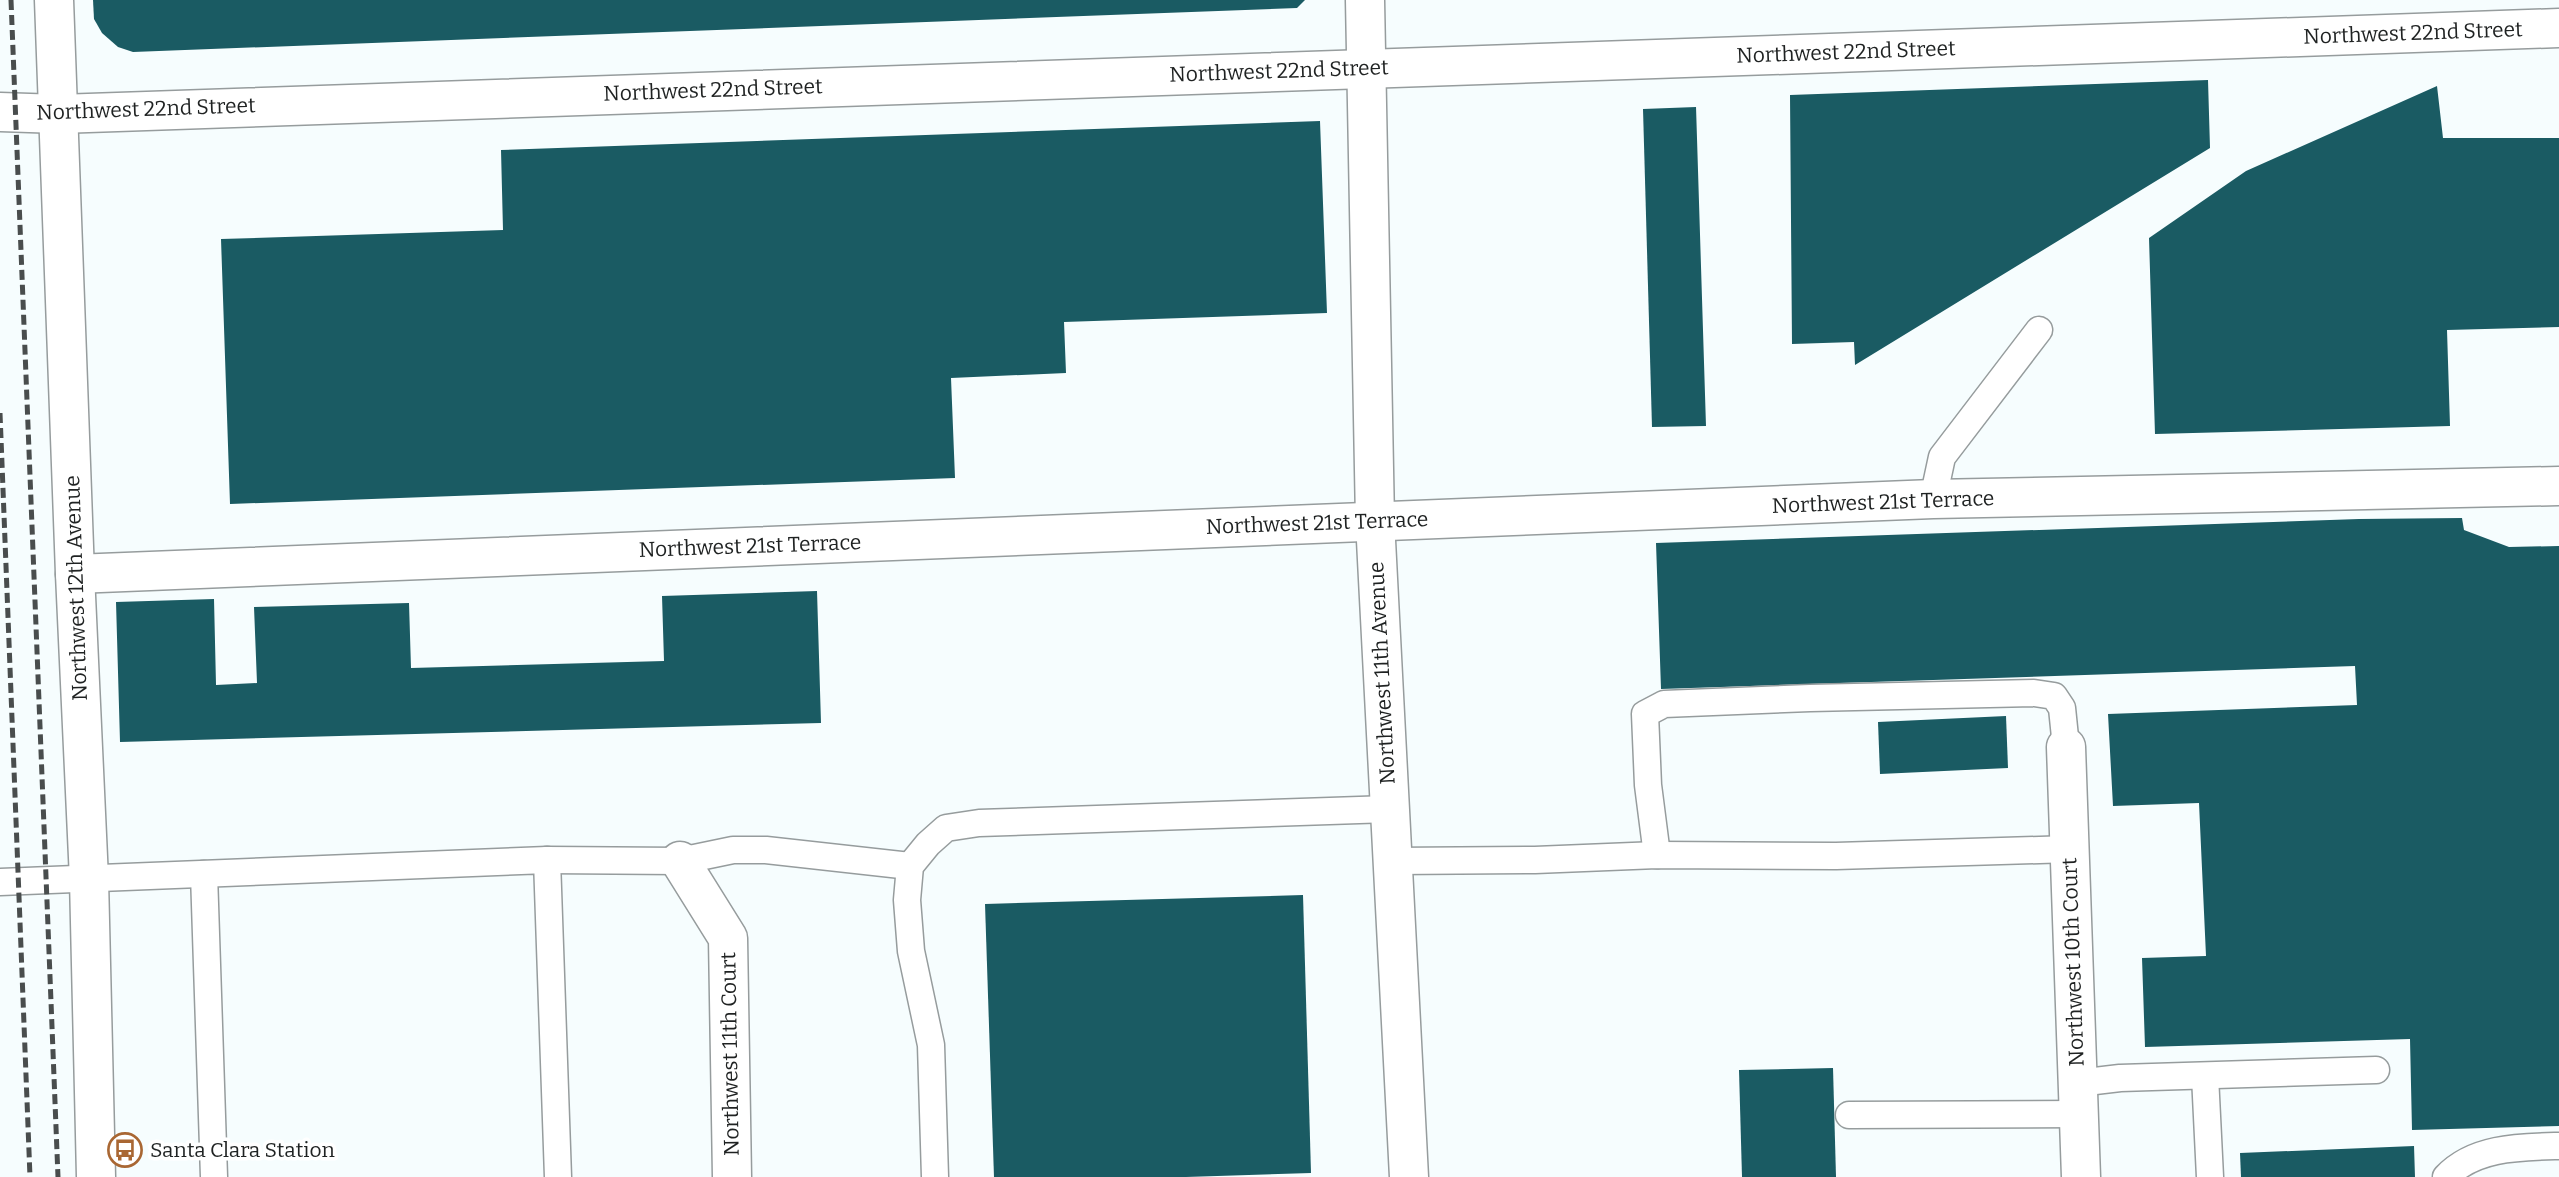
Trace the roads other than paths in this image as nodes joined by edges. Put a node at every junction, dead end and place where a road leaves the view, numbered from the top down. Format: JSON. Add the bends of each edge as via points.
{"nodes":[{"id":1,"x":54,"y":0,"type":"edge"},
{"id":2,"x":1365,"y":0,"type":"edge"},
{"id":3,"x":2559,"y":29,"type":"edge"},
{"id":4,"x":1367,"y":68,"type":"junction"},
{"id":5,"x":0,"y":112,"type":"edge"},
{"id":6,"x":59,"y":114,"type":"junction"},
{"id":7,"x":2039,"y":330,"type":"dead end"},
{"id":8,"x":2559,"y":486,"type":"edge"},
{"id":9,"x":1933,"y":499,"type":"junction"},
{"id":10,"x":1375,"y":521,"type":"junction"},
{"id":11,"x":75,"y":574,"type":"junction"},
{"id":12,"x":2066,"y":747,"type":"joint"},
{"id":13,"x":1389,"y":809,"type":"junction"},
{"id":14,"x":2070,"y":849,"type":"junction"},
{"id":15,"x":1657,"y":855,"type":"junction"},
{"id":16,"x":548,"y":860,"type":"junction"},
{"id":17,"x":680,"y":861,"type":"junction"},
{"id":18,"x":1392,"y":861,"type":"junction"},
{"id":19,"x":910,"y":866,"type":"junction"},
{"id":20,"x":204,"y":874,"type":"junction"},
{"id":21,"x":89,"y":879,"type":"junction"},
{"id":22,"x":0,"y":882,"type":"edge"},
{"id":23,"x":2376,"y":1070,"type":"dead end"},
{"id":24,"x":2205,"y":1076,"type":"junction"},
{"id":25,"x":2078,"y":1099,"type":"junction"},
{"id":26,"x":1849,"y":1115,"type":"dead end"},
{"id":27,"x":2559,"y":1146,"type":"edge"},
{"id":28,"x":96,"y":1177,"type":"edge"},
{"id":29,"x":214,"y":1177,"type":"edge"},
{"id":30,"x":558,"y":1177,"type":"edge"},
{"id":31,"x":732,"y":1177,"type":"edge"},
{"id":32,"x":935,"y":1177,"type":"edge"},
{"id":33,"x":1409,"y":1177,"type":"edge"},
{"id":34,"x":2081,"y":1177,"type":"edge"},
{"id":35,"x":2210,"y":1177,"type":"edge"},
{"id":36,"x":2446,"y":1177,"type":"edge"}],
"edges":[{"from":1,"to":6,"type":"street","name":"Northwest 12th Avenue"},
{"from":2,"to":4,"type":"street","name":"Northwest 11th Avenue"},
{"from":3,"to":4,"type":"street","name":"Northwest 22nd Street"},
{"from":4,"to":6,"type":"street","name":"Northwest 22nd Street"},
{"from":4,"to":10,"type":"street","name":"Northwest 11th Avenue"},
{"from":5,"to":6,"type":"street","name":"Northwest 22nd Street"},
{"from":6,"to":11,"type":"street","name":"Northwest 12th Avenue"},
{"from":7,"to":9,"type":"lane","via":[[1942,457]]},
{"from":8,"to":9,"type":"street","name":"Northwest 21st Terrace"},
{"from":9,"to":10,"type":"street","name":"Northwest 21st Terrace"},
{"from":10,"to":11,"type":"street","name":"Northwest 21st Terrace"},
{"from":10,"to":13,"type":"street","name":"Northwest 11th Avenue"},
{"from":11,"to":21,"type":"street","name":"Northwest 12th Avenue"},
{"from":12,"to":14,"type":"street","name":"Northwest 10th Court"},
{"from":12,"to":15,"type":"lane","via":[[2062,708],[2054,696],[1664,704],[1645,714]]},
{"from":13,"to":18,"type":"street","name":"Northwest 11th Avenue"},
{"from":13,"to":19,"type":"lane","via":[[979,823],[946,828]]},
{"from":14,"to":15,"type":"lane","via":[[1836,856]]},
{"from":14,"to":25,"type":"street","name":"Northwest 10th Court"},
{"from":15,"to":18,"type":"lane"},
{"from":16,"to":17,"type":"lane"},
{"from":16,"to":20,"type":"lane"},
{"from":16,"to":30,"type":"lane"},
{"from":17,"to":19,"type":"lane","via":[[733,850],[766,850]]},
{"from":17,"to":31,"type":"street","name":"Northwest 11th Court","via":[[728,939]]},
{"from":18,"to":33,"type":"street","name":"Northwest 11th Avenue"},
{"from":19,"to":32,"type":"lane","via":[[906,900],[911,951],[931,1045]]},
{"from":20,"to":21,"type":"lane"},
{"from":20,"to":29,"type":"lane"},
{"from":21,"to":22,"type":"lane"},
{"from":21,"to":28,"type":"street","name":"Northwest 12th Avenue"},
{"from":23,"to":24,"type":"lane"},
{"from":24,"to":25,"type":"lane","via":[[2120,1078]]},
{"from":24,"to":35,"type":"lane"},
{"from":25,"to":26,"type":"lane"},
{"from":25,"to":34,"type":"street","name":"Northwest 10th Court"},
{"from":27,"to":36,"type":"lane","via":[[2510,1148],[2460,1163]]}]}
